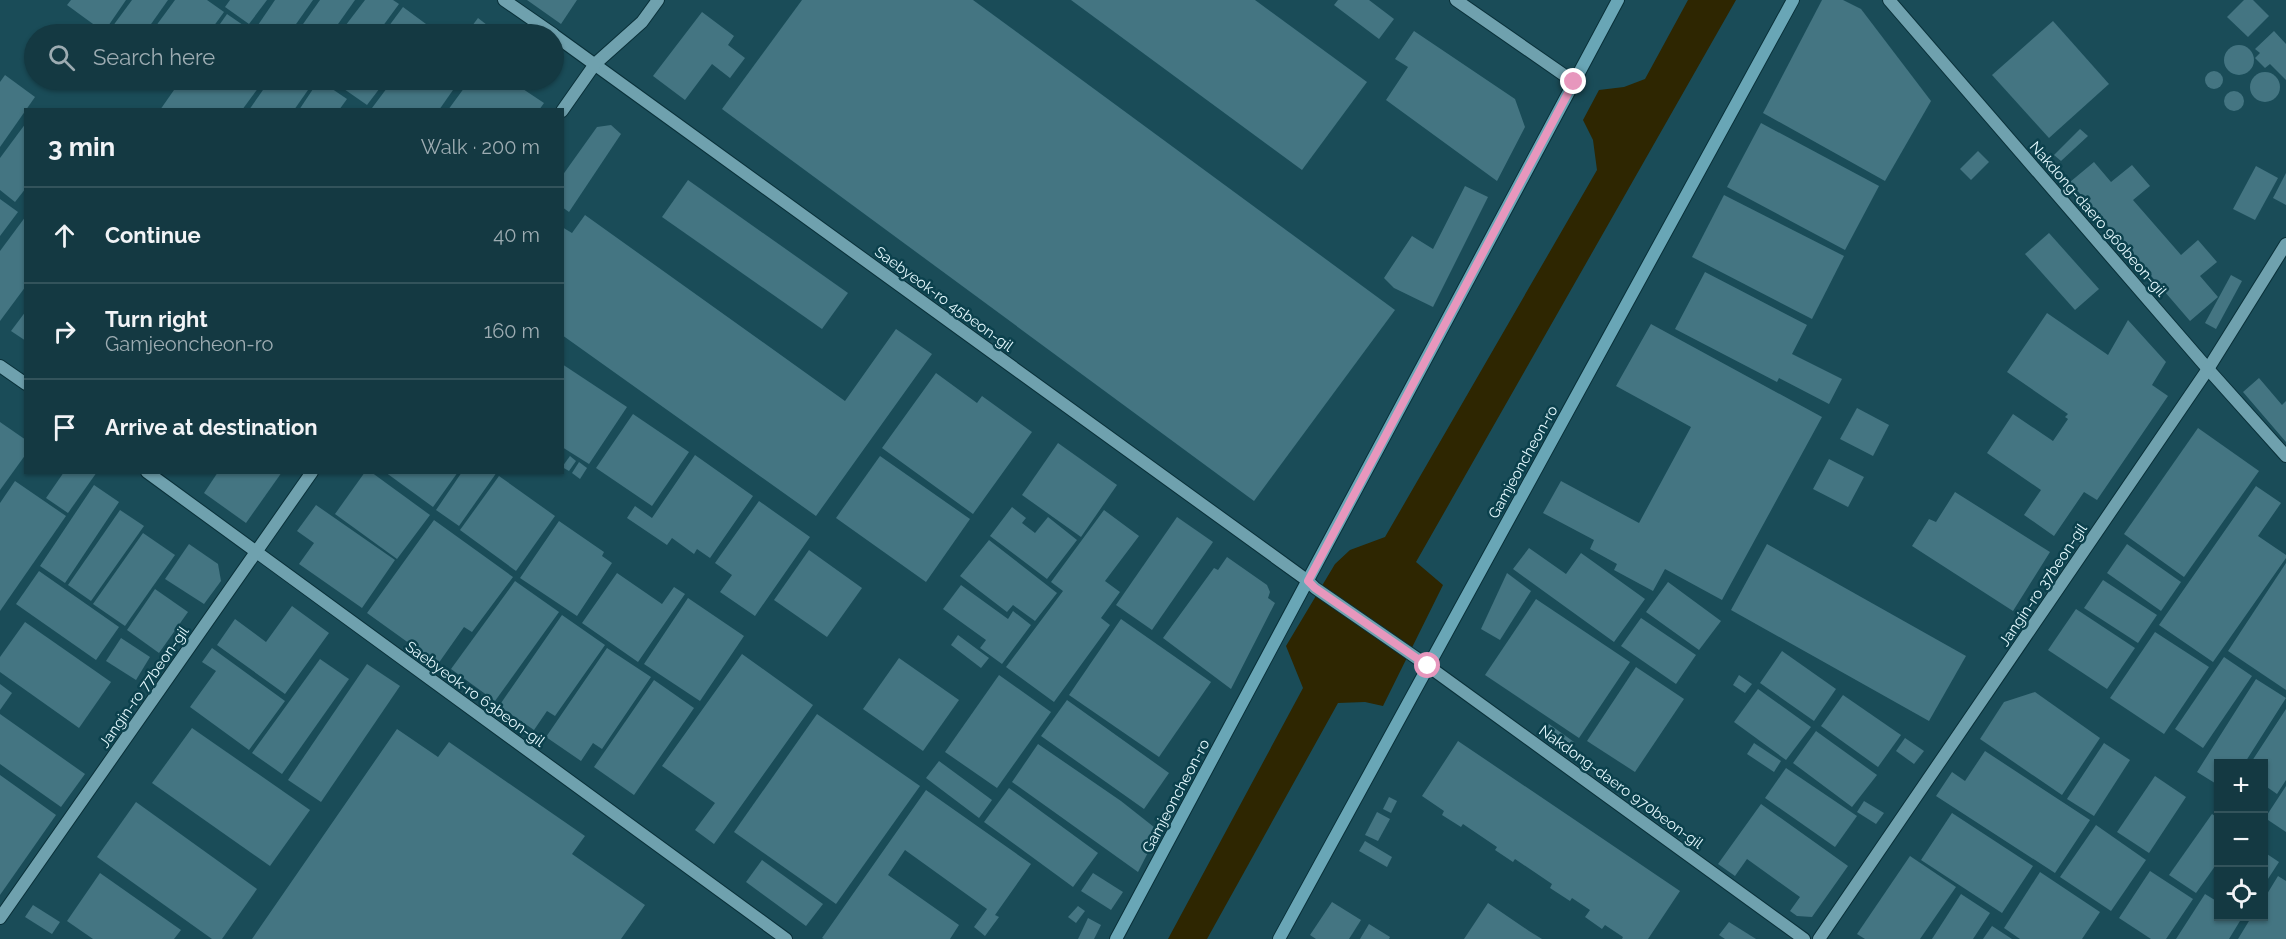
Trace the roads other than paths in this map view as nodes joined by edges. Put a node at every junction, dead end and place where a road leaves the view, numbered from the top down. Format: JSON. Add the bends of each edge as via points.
{"nodes":[{"id":1,"x":504,"y":0,"type":"edge"},
{"id":2,"x":658,"y":0,"type":"edge"},
{"id":3,"x":1456,"y":0,"type":"edge"},
{"id":4,"x":1618,"y":0,"type":"edge"},
{"id":5,"x":1793,"y":0,"type":"edge"},
{"id":6,"x":1889,"y":0,"type":"edge"},
{"id":7,"x":538,"y":24,"type":"edge"},
{"id":8,"x":564,"y":43,"type":"edge"},
{"id":9,"x":595,"y":64,"type":"junction"},
{"id":10,"x":1574,"y":82,"type":"junction"},
{"id":11,"x":564,"y":108,"type":"edge"},
{"id":12,"x":2286,"y":244,"type":"edge"},
{"id":13,"x":0,"y":366,"type":"edge"},
{"id":14,"x":2208,"y":369,"type":"junction"},
{"id":15,"x":24,"y":383,"type":"edge"},
{"id":16,"x":2286,"y":456,"type":"edge"},
{"id":17,"x":150,"y":474,"type":"edge"},
{"id":18,"x":311,"y":474,"type":"edge"},
{"id":19,"x":256,"y":552,"type":"junction"},
{"id":20,"x":1311,"y":585,"type":"junction"},
{"id":21,"x":1424,"y":663,"type":"junction"},
{"id":22,"x":0,"y":918,"type":"edge"},
{"id":23,"x":786,"y":939,"type":"edge"},
{"id":24,"x":1116,"y":939,"type":"edge"},
{"id":25,"x":1279,"y":939,"type":"edge"},
{"id":26,"x":1804,"y":939,"type":"edge"},
{"id":27,"x":1819,"y":939,"type":"edge"}],
"edges":[{"from":1,"to":7,"type":"street","name":"Saebyeok-ro 45beon-gil"},
{"from":2,"to":9,"type":"street","via":[[642,22]]},
{"from":3,"to":10,"type":"street"},
{"from":4,"to":10,"type":"street","name":"Gamjeoncheon-ro"},
{"from":5,"to":21,"type":"street","name":"Gamjeoncheon-ro"},
{"from":6,"to":14,"type":"street","name":"Nakdong-daero 960beon-gil"},
{"from":8,"to":9,"type":"street","name":"Saebyeok-ro 45beon-gil"},
{"from":9,"to":11,"type":"street"},
{"from":9,"to":20,"type":"street","name":"Saebyeok-ro 45beon-gil"},
{"from":10,"to":20,"type":"street","name":"Gamjeoncheon-ro"},
{"from":12,"to":14,"type":"street","name":"Jangin-ro 37beon-gil"},
{"from":13,"to":15,"type":"street"},
{"from":14,"to":16,"type":"street","name":"Nakdong-daero 960beon-gil"},
{"from":14,"to":27,"type":"street","name":"Jangin-ro 37beon-gil"},
{"from":17,"to":19,"type":"street","name":"Saebyeok-ro 63beon-gil"},
{"from":18,"to":19,"type":"street","name":"Jangin-ro 77beon-gil"},
{"from":19,"to":22,"type":"street","name":"Jangin-ro 77beon-gil"},
{"from":19,"to":23,"type":"street","name":"Saebyeok-ro 63beon-gil"},
{"from":20,"to":21,"type":"street","name":"Saebyeok-ro 45beon-gil"},
{"from":20,"to":24,"type":"street","name":"Gamjeoncheon-ro"},
{"from":21,"to":25,"type":"street","name":"Gamjeoncheon-ro"},
{"from":21,"to":26,"type":"street","name":"Nakdong-daero 970beon-gil"}]}
